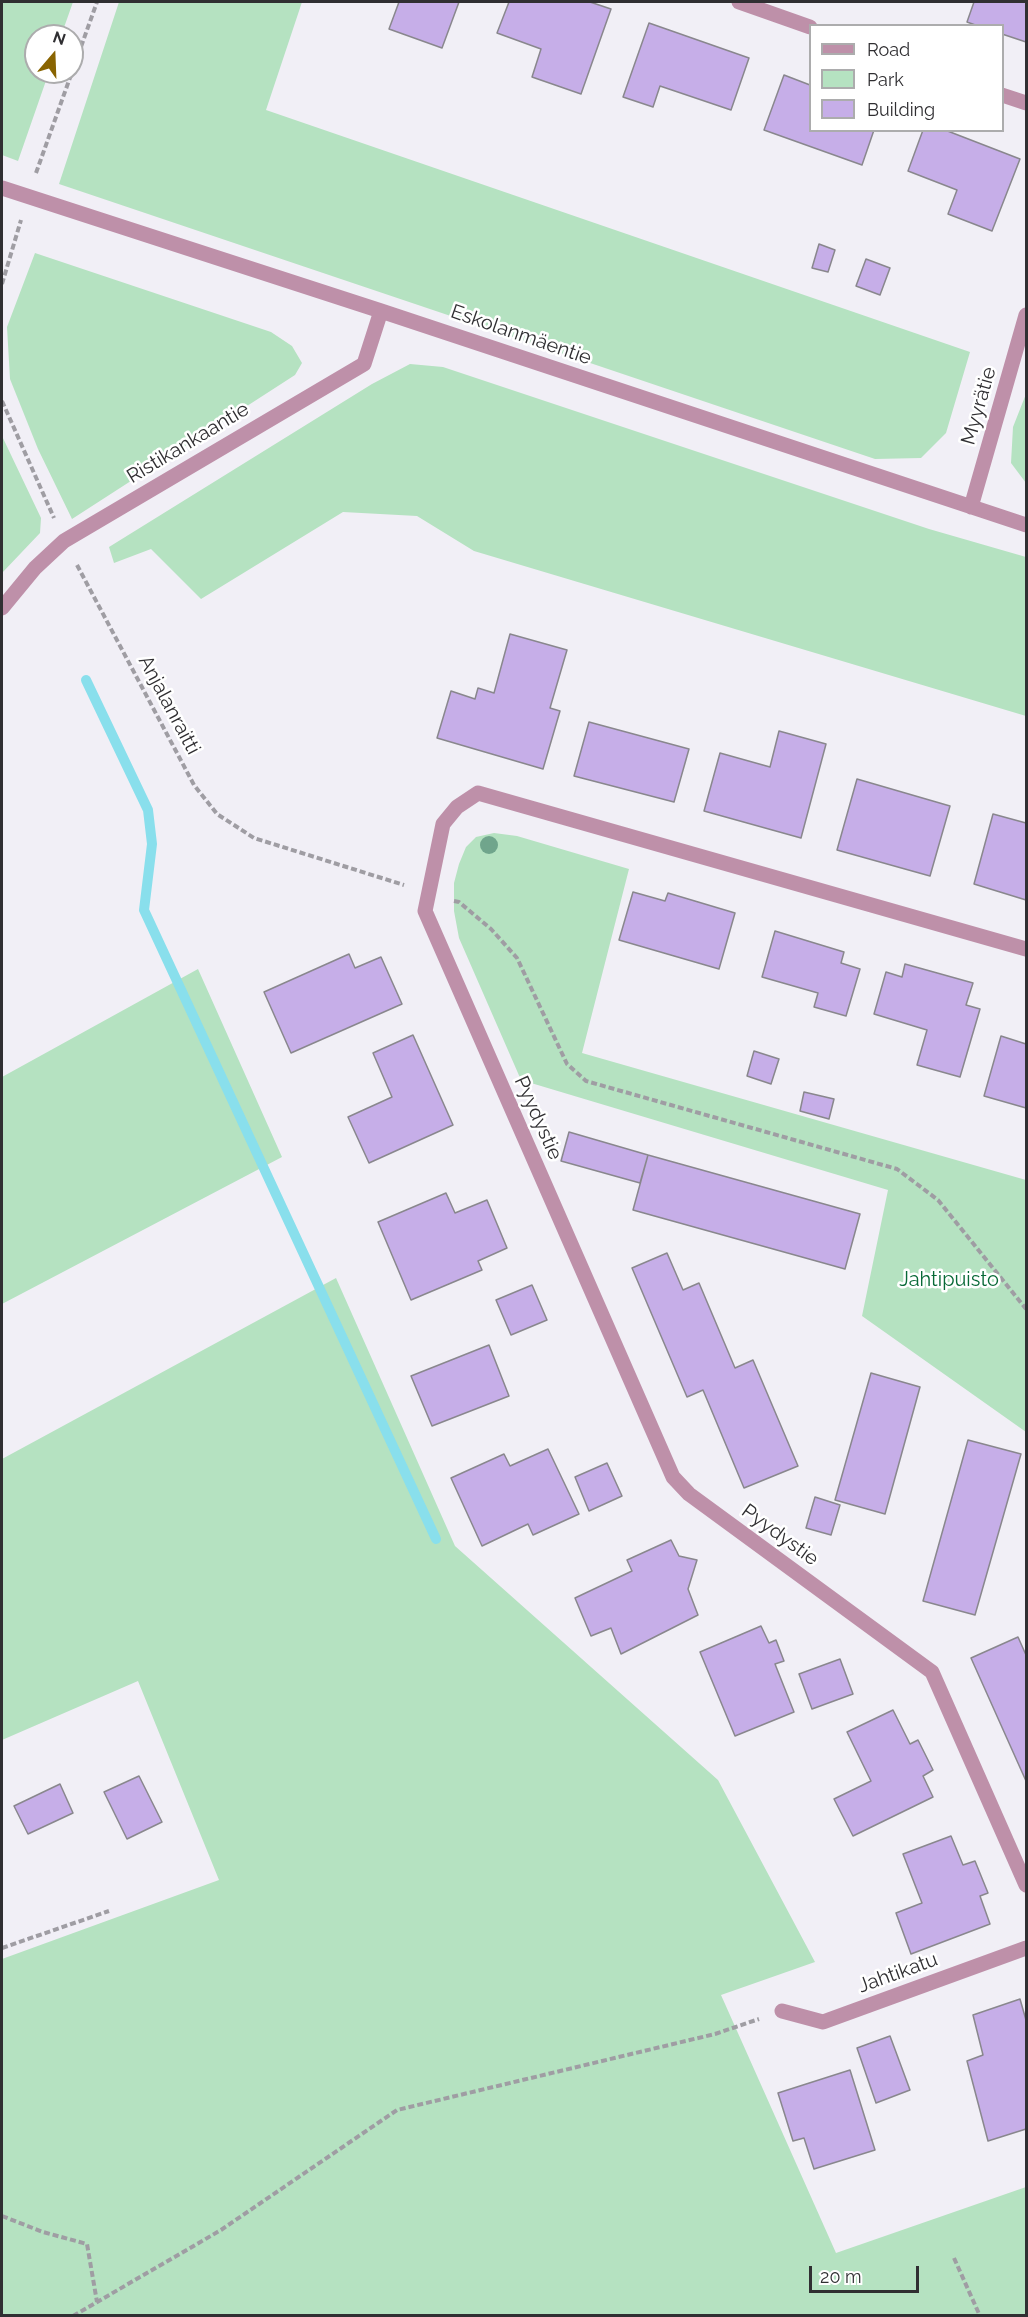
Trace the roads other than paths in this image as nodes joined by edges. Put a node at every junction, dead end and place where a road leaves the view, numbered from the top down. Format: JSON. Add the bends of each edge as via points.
{"nodes":[{"id":1,"x":739,"y":2,"type":"edge"},
{"id":2,"x":809,"y":27,"type":"edge"},
{"id":3,"x":1004,"y":96,"type":"edge"},
{"id":4,"x":1026,"y":103,"type":"edge"},
{"id":5,"x":2,"y":188,"type":"edge"},
{"id":6,"x":381,"y":311,"type":"junction"},
{"id":7,"x":1026,"y":315,"type":"edge"},
{"id":8,"x":971,"y":507,"type":"junction"},
{"id":9,"x":1026,"y":525,"type":"edge"},
{"id":10,"x":2,"y":608,"type":"edge"},
{"id":11,"x":1026,"y":949,"type":"edge"},
{"id":12,"x":1026,"y":1885,"type":"edge"},
{"id":13,"x":1026,"y":1948,"type":"edge"},
{"id":14,"x":782,"y":2011,"type":"road end"}],
"edges":[{"from":1,"to":2,"type":"street"},
{"from":3,"to":4,"type":"street"},
{"from":5,"to":6,"type":"street","name":"Eskolanmäentie"},
{"from":6,"to":8,"type":"street","name":"Eskolanmäentie"},
{"from":6,"to":10,"type":"street","name":"Ristikankaantie","via":[[364,364],[64,541]]},
{"from":7,"to":8,"type":"street","name":"Myyrätie"},
{"from":8,"to":9,"type":"street","name":"Eskolanmäentie"},
{"from":11,"to":12,"type":"street","name":"Pyydystie","via":[[478,793],[457,807],[444,824],[425,911],[673,1477],[689,1494],[932,1672]]},
{"from":13,"to":14,"type":"street","name":"Jahtikatu","via":[[823,2022]]}]}
